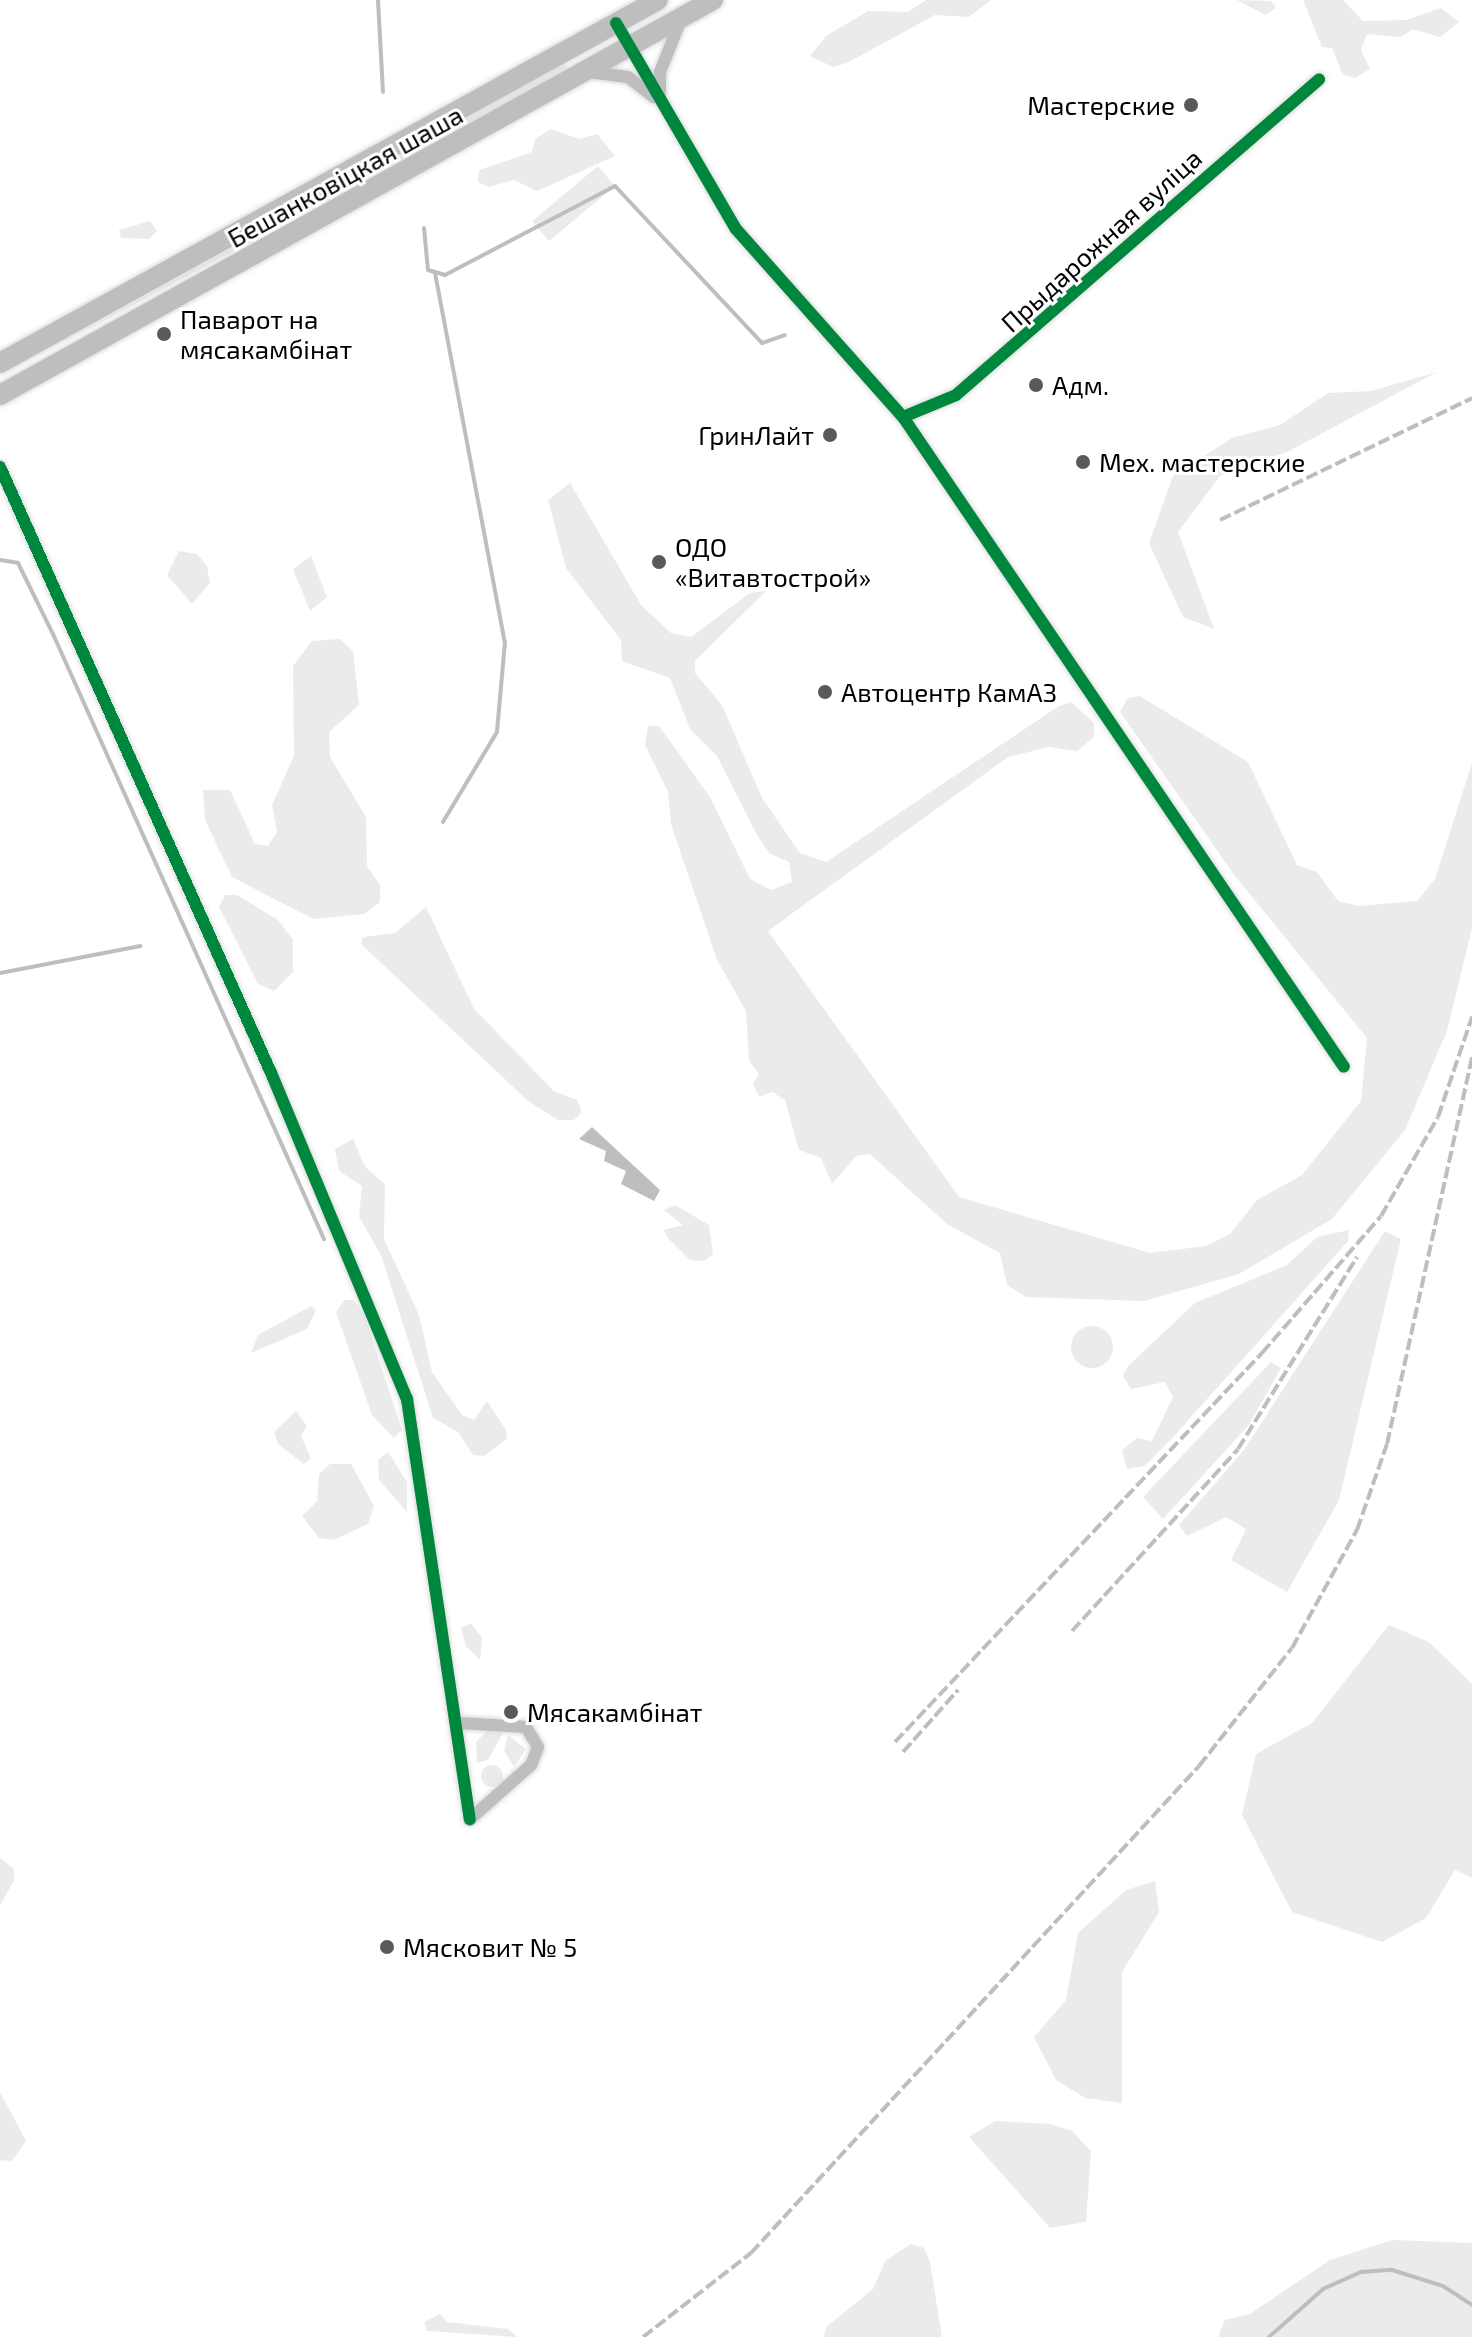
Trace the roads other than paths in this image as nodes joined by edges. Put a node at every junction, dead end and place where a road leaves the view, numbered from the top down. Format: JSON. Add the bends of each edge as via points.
{"nodes":[{"id":1,"x":658,"y":0,"type":"edge"},
{"id":2,"x":713,"y":0,"type":"edge"},
{"id":3,"x":683,"y":18,"type":"junction"},
{"id":4,"x":616,"y":23,"type":"junction"},
{"id":5,"x":630,"y":49,"type":"junction"},
{"id":6,"x":588,"y":72,"type":"junction"},
{"id":7,"x":1319,"y":80,"type":"dead end"},
{"id":8,"x":660,"y":103,"type":"junction"},
{"id":9,"x":0,"y":363,"type":"edge"},
{"id":10,"x":0,"y":395,"type":"edge"},
{"id":11,"x":903,"y":417,"type":"junction"},
{"id":12,"x":0,"y":467,"type":"edge"},
{"id":13,"x":1344,"y":1067,"type":"dead end"},
{"id":14,"x":460,"y":1723,"type":"junction"}],
"edges":[{"from":1,"to":4,"type":"main road","name":"Бешанковіцкая шаша"},
{"from":2,"to":3,"type":"main road","name":"Бешанковіцкая шаша"},
{"from":3,"to":5,"type":"main road","name":"Бешанковіцкая шаша"},
{"from":3,"to":8,"type":"street","via":[[660,72]]},
{"from":4,"to":5,"type":"street"},
{"from":4,"to":9,"type":"main road","name":"Бешанковіцкая шаша"},
{"from":5,"to":6,"type":"main road","name":"Бешанковіцкая шаша"},
{"from":5,"to":8,"type":"street"},
{"from":6,"to":8,"type":"street","via":[[628,77]]},
{"from":6,"to":10,"type":"main road","name":"Бешанковіцкая шаша"},
{"from":7,"to":11,"type":"street","name":"Прыдарожная вуліца","via":[[956,395]]},
{"from":8,"to":11,"type":"street","via":[[736,229]]},
{"from":11,"to":13,"type":"street"},
{"from":12,"to":14,"type":"street","via":[[393,1359],[426,1496]]},
{"from":14,"to":14,"type":"street","via":[[466,1778],[470,1819],[531,1765],[538,1747],[518,1725]]}]}
